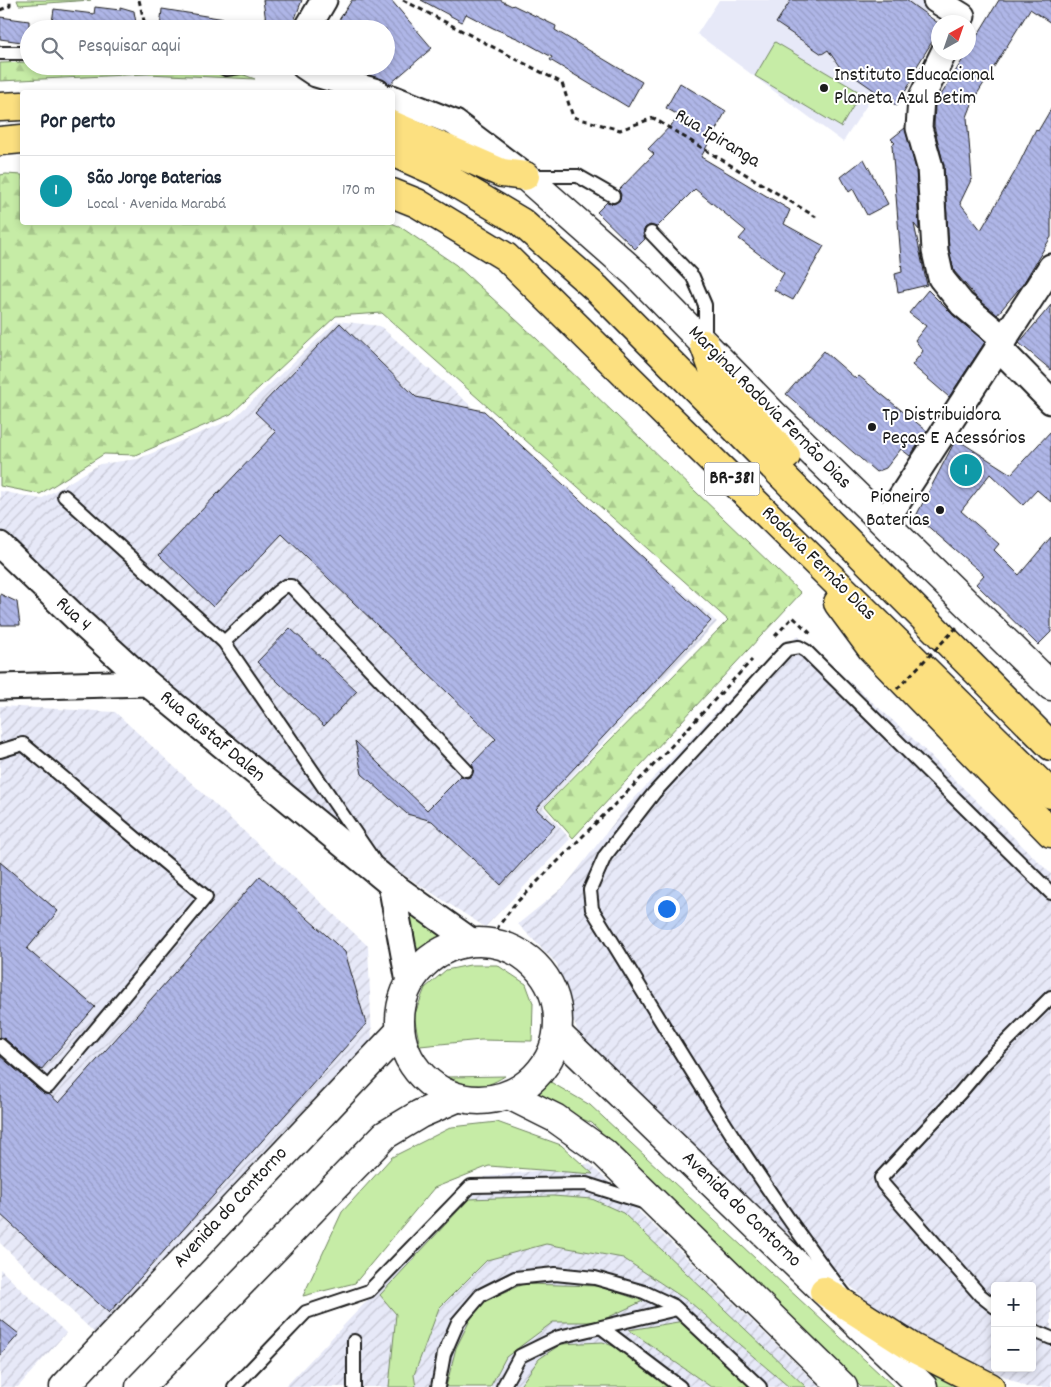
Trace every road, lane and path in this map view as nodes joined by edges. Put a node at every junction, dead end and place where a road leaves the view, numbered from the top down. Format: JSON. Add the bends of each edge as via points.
{"nodes":[{"id":1,"x":10,"y":0,"type":"edge"},
{"id":2,"x":139,"y":0,"type":"edge"},
{"id":3,"x":324,"y":0,"type":"edge"},
{"id":4,"x":403,"y":0,"type":"edge"},
{"id":5,"x":936,"y":0,"type":"edge"},
{"id":6,"x":0,"y":10,"type":"edge"},
{"id":7,"x":964,"y":13,"type":"edge"},
{"id":8,"x":144,"y":20,"type":"edge"},
{"id":9,"x":312,"y":20,"type":"edge"},
{"id":10,"x":0,"y":53,"type":"edge"},
{"id":11,"x":20,"y":53,"type":"edge"},
{"id":12,"x":940,"y":60,"type":"edge"},
{"id":13,"x":325,"y":75,"type":"edge"},
{"id":14,"x":371,"y":90,"type":"edge"},
{"id":15,"x":395,"y":99,"type":"edge"},
{"id":16,"x":20,"y":106,"type":"edge"},
{"id":17,"x":0,"y":107,"type":"edge"},
{"id":18,"x":395,"y":125,"type":"edge"},
{"id":19,"x":20,"y":139,"type":"edge"},
{"id":20,"x":0,"y":141,"type":"edge"},
{"id":21,"x":395,"y":153,"type":"edge"},
{"id":22,"x":525,"y":176,"type":"junction"},
{"id":23,"x":395,"y":194,"type":"edge"},
{"id":24,"x":613,"y":196,"type":"dead end"},
{"id":25,"x":816,"y":217,"type":"dead end"},
{"id":26,"x":651,"y":233,"type":"dead end"},
{"id":27,"x":1051,"y":267,"type":"edge"},
{"id":28,"x":1001,"y":343,"type":"junction"},
{"id":29,"x":704,"y":344,"type":"junction"},
{"id":30,"x":1051,"y":401,"type":"edge"},
{"id":31,"x":64,"y":496,"type":"dead end"},
{"id":32,"x":884,"y":523,"type":"junction"},
{"id":33,"x":784,"y":530,"type":"junction"},
{"id":34,"x":840,"y":535,"type":"junction"},
{"id":35,"x":0,"y":545,"type":"edge"},
{"id":36,"x":959,"y":624,"type":"dead end"},
{"id":37,"x":224,"y":642,"type":"junction"},
{"id":38,"x":968,"y":664,"type":"junction"},
{"id":39,"x":1049,"y":679,"type":"edge"},
{"id":40,"x":148,"y":683,"type":"junction"},
{"id":41,"x":0,"y":687,"type":"edge"},
{"id":42,"x":897,"y":689,"type":"dead end"},
{"id":43,"x":1051,"y":730,"type":"edge"},
{"id":44,"x":1051,"y":746,"type":"edge"},
{"id":45,"x":0,"y":751,"type":"edge"},
{"id":46,"x":466,"y":770,"type":"dead end"},
{"id":47,"x":1051,"y":794,"type":"edge"},
{"id":48,"x":1051,"y":833,"type":"edge"},
{"id":49,"x":391,"y":884,"type":"junction"},
{"id":50,"x":1051,"y":893,"type":"edge"},
{"id":51,"x":489,"y":936,"type":"junction"},
{"id":52,"x":409,"y":982,"type":"junction"},
{"id":53,"x":1051,"y":997,"type":"edge"},
{"id":54,"x":400,"y":1031,"type":"junction"},
{"id":55,"x":558,"y":1034,"type":"junction"},
{"id":56,"x":0,"y":1045,"type":"edge"},
{"id":57,"x":509,"y":1095,"type":"junction"},
{"id":58,"x":457,"y":1098,"type":"junction"},
{"id":59,"x":660,"y":1208,"type":"junction"},
{"id":60,"x":824,"y":1291,"type":"junction"},
{"id":61,"x":991,"y":1304,"type":"edge"},
{"id":62,"x":677,"y":1309,"type":"junction"},
{"id":63,"x":861,"y":1314,"type":"junction"},
{"id":64,"x":602,"y":1328,"type":"junction"},
{"id":65,"x":1036,"y":1332,"type":"edge"},
{"id":66,"x":1051,"y":1338,"type":"edge"},
{"id":67,"x":354,"y":1341,"type":"dead end"},
{"id":68,"x":352,"y":1385,"type":"edge"},
{"id":69,"x":64,"y":1387,"type":"edge"},
{"id":70,"x":140,"y":1387,"type":"edge"},
{"id":71,"x":234,"y":1387,"type":"edge"},
{"id":72,"x":438,"y":1387,"type":"edge"},
{"id":73,"x":502,"y":1387,"type":"edge"},
{"id":74,"x":680,"y":1387,"type":"edge"},
{"id":75,"x":760,"y":1387,"type":"edge"},
{"id":76,"x":843,"y":1387,"type":"edge"},
{"id":77,"x":923,"y":1387,"type":"edge"},
{"id":78,"x":990,"y":1387,"type":"edge"}],
"edges":[{"from":1,"to":6,"type":"path","via":[[10,6]]},
{"from":2,"to":8,"type":"path"},
{"from":3,"to":9,"type":"street"},
{"from":4,"to":25,"type":"path","name":"Rua Ipiranga","via":[[562,83],[573,117],[620,130],[653,118]]},
{"from":5,"to":7,"type":"street"},
{"from":10,"to":11,"type":"lane"},
{"from":12,"to":28,"type":"street","via":[[921,99],[919,128],[930,167],[935,251],[941,278]]},
{"from":13,"to":14,"type":"street"},
{"from":15,"to":22,"type":"street","via":[[455,123]]},
{"from":16,"to":17,"type":"highway"},
{"from":18,"to":22,"type":"highway","via":[[502,173]]},
{"from":19,"to":20,"type":"highway"},
{"from":21,"to":34,"type":"highway","name":"Rodovia Fernão Dias","number":"BR-381","via":[[434,171],[521,222],[597,289]]},
{"from":22,"to":24,"type":"lane","via":[[578,176]]},
{"from":22,"to":29,"type":"main road","name":"Marginal Rodovia Fernão Dias","number":"BR-381","via":[[636,274]]},
{"from":23,"to":33,"type":"highway","name":"Rodovia Fernão Dias","number":"BR-381","via":[[418,203],[506,257]]},
{"from":26,"to":29,"type":"lane","via":[[693,277],[705,305]]},
{"from":27,"to":28,"type":"street"},
{"from":28,"to":30,"type":"street"},
{"from":28,"to":32,"type":"street"},
{"from":29,"to":32,"type":"main road","name":"Marginal Rodovia Fernão Dias","number":"BR-381"},
{"from":29,"to":34,"type":"highway","number":"BR-381","via":[[715,374],[828,504]]},
{"from":31,"to":37,"type":"lane"},
{"from":32,"to":39,"type":"main road","name":"Marginal Rodovia Fernão Dias","number":"BR-381"},
{"from":33,"to":47,"type":"highway","name":"Rodovia Fernão Dias","number":"BR-381"},
{"from":33,"to":48,"type":"highway","number":"BR-381","via":[[872,649]]},
{"from":34,"to":38,"type":"highway","name":"Rodovia Fernão Dias","number":"BR-381"},
{"from":35,"to":40,"type":"street","name":"Rua 4"},
{"from":36,"to":42,"type":"path","bridge":true},
{"from":37,"to":46,"type":"lane","via":[[276,593],[285,586],[291,586]]},
{"from":37,"to":49,"type":"lane"},
{"from":38,"to":43,"type":"highway"},
{"from":38,"to":44,"type":"highway","name":"Rodovia Fernão Dias","number":"BR-381"},
{"from":40,"to":41,"type":"street","name":"Rua Gustaf Dalen"},
{"from":40,"to":49,"type":"street","name":"Rua Gustaf Dalen"},
{"from":45,"to":56,"type":"lane","via":[[23,744],[206,897],[48,1086]]},
{"from":49,"to":51,"type":"street","name":"Rua Gustaf Dalen"},
{"from":49,"to":52,"type":"street"},
{"from":50,"to":63,"type":"lane","via":[[799,647],[787,649],[736,702],[654,793],[605,856],[590,890],[592,909],[798,1234]]},
{"from":51,"to":52,"type":"main road","via":[[457,943],[432,956]]},
{"from":51,"to":55,"type":"main road","via":[[522,955],[544,976],[556,1003]]},
{"from":52,"to":54,"type":"main road","via":[[399,1015]]},
{"from":53,"to":61,"type":"lane","via":[[986,1062],[881,1178],[980,1296]]},
{"from":54,"to":58,"type":"main road","via":[[409,1060],[430,1084]]},
{"from":54,"to":69,"type":"main road","name":"Avenida do Contorno"},
{"from":55,"to":57,"type":"main road","via":[[548,1062],[531,1082]]},
{"from":55,"to":60,"type":"main road","name":"Avenida do Contorno"},
{"from":57,"to":58,"type":"main road","via":[[483,1101]]},
{"from":57,"to":59,"type":"main road","via":[[554,1118],[604,1153]]},
{"from":58,"to":70,"type":"main road","via":[[384,1135]]},
{"from":59,"to":71,"type":"lane","via":[[586,1184],[471,1186],[370,1291],[306,1312]]},
{"from":59,"to":76,"type":"main road"},
{"from":60,"to":63,"type":"highway"},
{"from":60,"to":77,"type":"main road","name":"Avenida do Contorno"},
{"from":62,"to":64,"type":"lane"},
{"from":62,"to":72,"type":"lane","via":[[644,1292],[595,1278],[555,1274],[515,1278],[481,1295],[458,1322],[444,1354]]},
{"from":62,"to":75,"type":"lane"},
{"from":63,"to":78,"type":"highway","via":[[913,1348]]},
{"from":64,"to":73,"type":"lane","via":[[558,1337],[520,1356]]},
{"from":64,"to":74,"type":"lane"},
{"from":65,"to":66,"type":"lane"},
{"from":67,"to":68,"type":"lane"}]}
